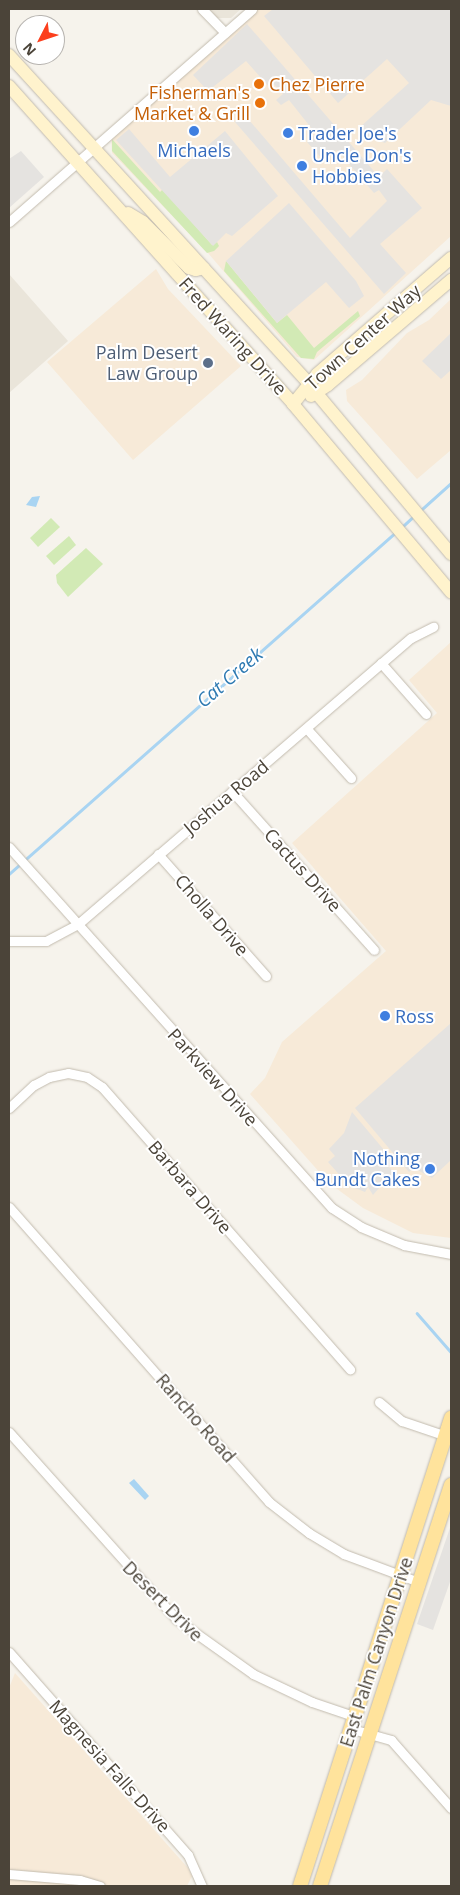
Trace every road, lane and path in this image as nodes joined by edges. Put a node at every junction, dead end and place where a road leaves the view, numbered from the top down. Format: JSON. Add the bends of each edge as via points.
{"nodes":[{"id":1,"x":202,"y":9,"type":"edge"},
{"id":2,"x":252,"y":9,"type":"edge"},
{"id":3,"x":225,"y":33,"type":"junction"},
{"id":4,"x":9,"y":55,"type":"edge"},
{"id":5,"x":9,"y":86,"type":"edge"},
{"id":6,"x":92,"y":148,"type":"junction"},
{"id":7,"x":77,"y":162,"type":"junction"},
{"id":8,"x":117,"y":207,"type":"junction"},
{"id":9,"x":9,"y":222,"type":"edge"},
{"id":10,"x":451,"y":258,"type":"edge"},
{"id":11,"x":204,"y":268,"type":"junction"},
{"id":12,"x":451,"y":280,"type":"edge"},
{"id":13,"x":313,"y":388,"type":"junction"},
{"id":14,"x":293,"y":404,"type":"junction"},
{"id":15,"x":451,"y":554,"type":"edge"},
{"id":16,"x":451,"y":592,"type":"edge"},
{"id":17,"x":433,"y":627,"type":"dead end"},
{"id":18,"x":381,"y":663,"type":"junction"},
{"id":19,"x":426,"y":714,"type":"dead end"},
{"id":20,"x":307,"y":729,"type":"junction"},
{"id":21,"x":351,"y":778,"type":"dead end"},
{"id":22,"x":232,"y":791,"type":"junction"},
{"id":23,"x":9,"y":847,"type":"edge"},
{"id":24,"x":158,"y":854,"type":"junction"},
{"id":25,"x":78,"y":924,"type":"junction"},
{"id":26,"x":9,"y":941,"type":"edge"},
{"id":27,"x":374,"y":950,"type":"dead end"},
{"id":28,"x":266,"y":976,"type":"dead end"},
{"id":29,"x":9,"y":1108,"type":"edge"},
{"id":30,"x":9,"y":1207,"type":"edge"},
{"id":31,"x":451,"y":1254,"type":"edge"},
{"id":32,"x":350,"y":1368,"type":"dead end"},
{"id":33,"x":378,"y":1402,"type":"dead end"},
{"id":34,"x":449,"y":1426,"type":"edge"},
{"id":35,"x":9,"y":1432,"type":"edge"},
{"id":36,"x":451,"y":1485,"type":"edge"},
{"id":37,"x":401,"y":1574,"type":"junction"},
{"id":38,"x":418,"y":1582,"type":"junction"},
{"id":39,"x":9,"y":1652,"type":"edge"},
{"id":40,"x":354,"y":1723,"type":"junction"},
{"id":41,"x":368,"y":1734,"type":"junction"},
{"id":42,"x":451,"y":1808,"type":"edge"},
{"id":43,"x":9,"y":1874,"type":"edge"},
{"id":44,"x":199,"y":1885,"type":"edge"},
{"id":45,"x":100,"y":1886,"type":"edge"},
{"id":46,"x":300,"y":1886,"type":"edge"},
{"id":47,"x":320,"y":1886,"type":"edge"}],
"edges":[{"from":1,"to":3,"type":"street"},
{"from":2,"to":3,"type":"street"},
{"from":3,"to":6,"type":"street"},
{"from":4,"to":6,"type":"main road","name":"Fred Waring Drive"},
{"from":5,"to":7,"type":"main road","name":"Fred Waring Drive"},
{"from":6,"to":7,"type":"street"},
{"from":6,"to":11,"type":"main road","name":"Fred Waring Drive"},
{"from":7,"to":8,"type":"main road","name":"Fred Waring Drive"},
{"from":7,"to":9,"type":"street"},
{"from":8,"to":11,"type":"main road","via":[[144,222],[189,268]]},
{"from":8,"to":14,"type":"main road","name":"Fred Waring Drive"},
{"from":10,"to":13,"type":"main road","name":"Town Center Way"},
{"from":11,"to":13,"type":"main road","name":"Fred Waring Drive"},
{"from":12,"to":13,"type":"main road","name":"Town Center Way"},
{"from":13,"to":14,"type":"main road","name":"Town Center Way"},
{"from":13,"to":15,"type":"main road","name":"Fred Waring Drive"},
{"from":14,"to":16,"type":"main road","name":"Fred Waring Drive"},
{"from":17,"to":18,"type":"street","name":"Joshua Road","via":[[411,638]]},
{"from":18,"to":19,"type":"street"},
{"from":18,"to":20,"type":"street","name":"Joshua Road"},
{"from":20,"to":21,"type":"street"},
{"from":20,"to":22,"type":"street","name":"Joshua Road"},
{"from":22,"to":24,"type":"street","name":"Joshua Road"},
{"from":22,"to":27,"type":"street","name":"Cactus Drive"},
{"from":23,"to":25,"type":"street","name":"Parkview Drive"},
{"from":24,"to":25,"type":"street","name":"Joshua Road"},
{"from":24,"to":28,"type":"street","name":"Cholla Drive"},
{"from":25,"to":26,"type":"street","name":"Joshua Road","via":[[46,941]]},
{"from":25,"to":31,"type":"street","name":"Parkview Drive","via":[[332,1208],[361,1227],[404,1245]]},
{"from":29,"to":32,"type":"street","name":"Barbara Drive","via":[[34,1085],[49,1077],[68,1073],[87,1077],[102,1087]]},
{"from":30,"to":37,"type":"street","name":"Rancho Road","via":[[269,1502],[338,1550]]},
{"from":33,"to":34,"type":"street","via":[[402,1421]]},
{"from":34,"to":37,"type":"main road","name":"East Palm Canyon Drive"},
{"from":35,"to":40,"type":"street","name":"Desert Drive","via":[[176,1619],[253,1674]]},
{"from":36,"to":38,"type":"main road","name":"East Palm Canyon Drive"},
{"from":37,"to":38,"type":"street","name":"Rancho Road"},
{"from":37,"to":40,"type":"main road","name":"East Palm Canyon Drive"},
{"from":38,"to":41,"type":"main road","name":"East Palm Canyon Drive"},
{"from":39,"to":44,"type":"street","name":"Magnesia Falls Drive","via":[[188,1855]]},
{"from":40,"to":41,"type":"street","name":"Desert Drive"},
{"from":40,"to":46,"type":"main road","name":"East Palm Canyon Drive"},
{"from":41,"to":42,"type":"street","name":"Desert Drive","via":[[391,1740]]},
{"from":41,"to":47,"type":"main road","name":"East Palm Canyon Drive"},
{"from":43,"to":45,"type":"street","via":[[80,1880]]}]}
